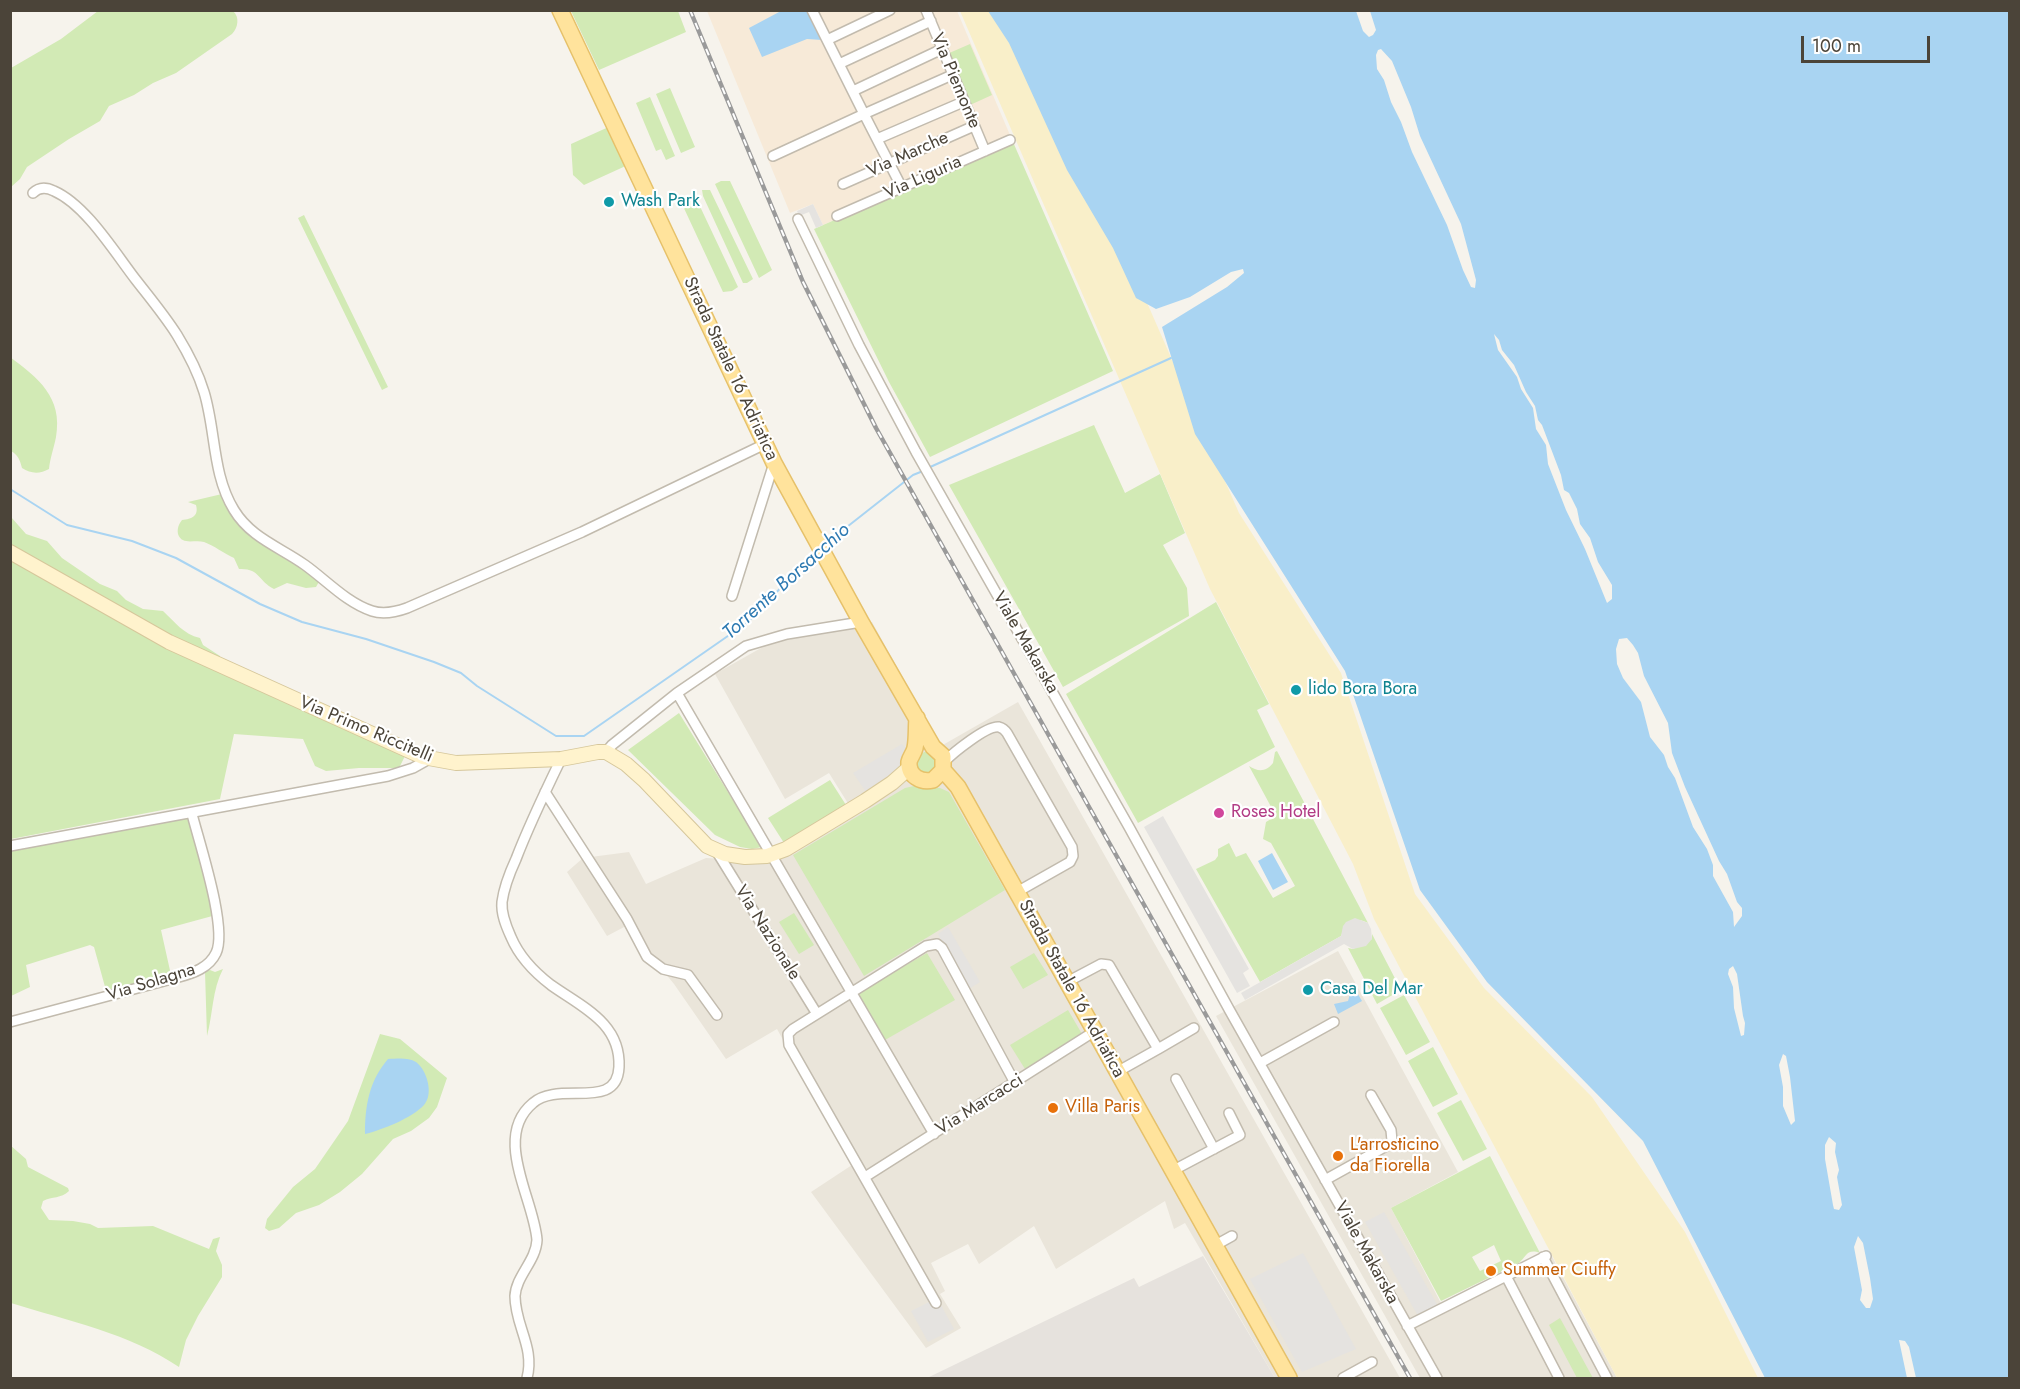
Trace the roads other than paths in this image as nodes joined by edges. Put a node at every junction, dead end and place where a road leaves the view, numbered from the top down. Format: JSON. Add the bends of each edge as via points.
{"nodes":[{"id":1,"x":560,"y":10,"type":"edge"},
{"id":2,"x":890,"y":10,"type":"edge"},
{"id":3,"x":926,"y":10,"type":"edge"},
{"id":4,"x":816,"y":12,"type":"edge"},
{"id":5,"x":931,"y":21,"type":"junction"},
{"id":6,"x":827,"y":40,"type":"junction"},
{"id":7,"x":942,"y":49,"type":"junction"},
{"id":8,"x":839,"y":64,"type":"junction"},
{"id":9,"x":952,"y":75,"type":"junction"},
{"id":10,"x":853,"y":91,"type":"junction"},
{"id":11,"x":963,"y":102,"type":"junction"},
{"id":12,"x":864,"y":114,"type":"junction"},
{"id":13,"x":974,"y":126,"type":"junction"},
{"id":14,"x":877,"y":139,"type":"junction"},
{"id":15,"x":1010,"y":140,"type":"dead end"},
{"id":16,"x":985,"y":151,"type":"junction"},
{"id":17,"x":773,"y":156,"type":"dead end"},
{"id":18,"x":889,"y":163,"type":"junction"},
{"id":19,"x":843,"y":184,"type":"dead end"},
{"id":20,"x":902,"y":188,"type":"junction"},
{"id":21,"x":33,"y":193,"type":"dead end"},
{"id":22,"x":837,"y":216,"type":"dead end"},
{"id":23,"x":798,"y":219,"type":"dead end"},
{"id":24,"x":765,"y":444,"type":"junction"},
{"id":25,"x":774,"y":463,"type":"junction"},
{"id":26,"x":10,"y":552,"type":"edge"},
{"id":27,"x":732,"y":596,"type":"dead end"},
{"id":28,"x":861,"y":622,"type":"junction"},
{"id":29,"x":677,"y":693,"type":"junction"},
{"id":30,"x":917,"y":718,"type":"junction"},
{"id":31,"x":914,"y":751,"type":"junction"},
{"id":32,"x":606,"y":752,"type":"junction"},
{"id":33,"x":429,"y":759,"type":"junction"},
{"id":34,"x":561,"y":759,"type":"junction"},
{"id":35,"x":939,"y":762,"type":"junction"},
{"id":36,"x":913,"y":773,"type":"junction"},
{"id":37,"x":545,"y":792,"type":"junction"},
{"id":38,"x":192,"y":814,"type":"junction"},
{"id":39,"x":10,"y":846,"type":"edge"},
{"id":40,"x":717,"y":852,"type":"junction"},
{"id":41,"x":772,"y":855,"type":"junction"},
{"id":42,"x":1017,"y":892,"type":"junction"},
{"id":43,"x":1067,"y":982,"type":"junction"},
{"id":44,"x":852,"y":992,"type":"junction"},
{"id":45,"x":717,"y":1014,"type":"dead end"},
{"id":46,"x":817,"y":1014,"type":"junction"},
{"id":47,"x":10,"y":1022,"type":"edge"},
{"id":48,"x":1334,"y":1022,"type":"dead end"},
{"id":49,"x":1194,"y":1028,"type":"dead end"},
{"id":50,"x":1095,"y":1032,"type":"junction"},
{"id":51,"x":1158,"y":1049,"type":"junction"},
{"id":52,"x":1260,"y":1064,"type":"junction"},
{"id":53,"x":1117,"y":1072,"type":"junction"},
{"id":54,"x":1176,"y":1079,"type":"dead end"},
{"id":55,"x":1015,"y":1083,"type":"junction"},
{"id":56,"x":1371,"y":1095,"type":"dead end"},
{"id":57,"x":1229,"y":1113,"type":"dead end"},
{"id":58,"x":934,"y":1134,"type":"junction"},
{"id":59,"x":1214,"y":1149,"type":"junction"},
{"id":60,"x":1172,"y":1171,"type":"junction"},
{"id":61,"x":865,"y":1177,"type":"junction"},
{"id":62,"x":1325,"y":1180,"type":"junction"},
{"id":63,"x":1233,"y":1236,"type":"dead end"},
{"id":64,"x":1214,"y":1246,"type":"junction"},
{"id":65,"x":1506,"y":1276,"type":"junction"},
{"id":66,"x":936,"y":1303,"type":"dead end"},
{"id":67,"x":1407,"y":1326,"type":"junction"},
{"id":68,"x":1372,"y":1362,"type":"dead end"},
{"id":69,"x":527,"y":1378,"type":"edge"},
{"id":70,"x":1289,"y":1378,"type":"edge"},
{"id":71,"x":1343,"y":1378,"type":"edge"},
{"id":72,"x":1437,"y":1378,"type":"edge"},
{"id":73,"x":1559,"y":1378,"type":"edge"},
{"id":74,"x":1607,"y":1378,"type":"edge"}],
"edges":[{"from":1,"to":24,"type":"main road","name":"Strada Statale 16 Adriatica"},
{"from":2,"to":6,"type":"street"},
{"from":3,"to":5,"type":"street","name":"Via Piemonte"},
{"from":4,"to":6,"type":"street"},
{"from":5,"to":7,"type":"street","name":"Via Piemonte"},
{"from":5,"to":8,"type":"street"},
{"from":6,"to":8,"type":"street"},
{"from":7,"to":9,"type":"street","name":"Via Piemonte"},
{"from":7,"to":10,"type":"street"},
{"from":8,"to":10,"type":"street"},
{"from":9,"to":11,"type":"street","name":"Via Piemonte"},
{"from":9,"to":12,"type":"street"},
{"from":10,"to":12,"type":"street"},
{"from":11,"to":13,"type":"street","name":"Via Piemonte"},
{"from":11,"to":14,"type":"street"},
{"from":12,"to":14,"type":"street"},
{"from":12,"to":17,"type":"street"},
{"from":13,"to":16,"type":"street","name":"Via Piemonte"},
{"from":13,"to":18,"type":"street","name":"Via Marche"},
{"from":14,"to":18,"type":"street"},
{"from":15,"to":16,"type":"street","name":"Via Liguria"},
{"from":16,"to":20,"type":"street","name":"Via Liguria"},
{"from":18,"to":19,"type":"street","name":"Via Marche"},
{"from":18,"to":20,"type":"street"},
{"from":20,"to":22,"type":"street","name":"Via Liguria"},
{"from":21,"to":24,"type":"street","via":[[43,188],[52,190],[78,209],[176,333],[201,381],[220,475],[239,517],[262,539],[372,611],[387,613],[407,608],[582,532]]},
{"from":23,"to":52,"type":"street","name":"Viale Makarska","via":[[915,452],[1130,827]]},
{"from":24,"to":25,"type":"main road","name":"Strada Statale 16 Adriatica"},
{"from":25,"to":27,"type":"street"},
{"from":25,"to":28,"type":"main road","name":"Strada Statale 16 Adriatica"},
{"from":26,"to":33,"type":"street","name":"Via Primo Riccitelli","via":[[169,642]]},
{"from":28,"to":29,"type":"street","via":[[753,643]]},
{"from":28,"to":30,"type":"main road","name":"Strada Statale 16 Adriatica"},
{"from":29,"to":32,"type":"street"},
{"from":29,"to":41,"type":"street"},
{"from":30,"to":31,"type":"main road"},
{"from":30,"to":35,"type":"main road","name":"Strada Statale 16 Adriatica"},
{"from":31,"to":35,"type":"main road","via":[[923,746]]},
{"from":31,"to":36,"type":"main road","via":[[909,762]]},
{"from":32,"to":34,"type":"street","name":"Via Primo Riccitelli"},
{"from":32,"to":40,"type":"street","name":"Via Nazionale","via":[[644,780],[699,839]]},
{"from":33,"to":34,"type":"street","name":"Via Primo Riccitelli","via":[[451,763]]},
{"from":33,"to":38,"type":"street","via":[[394,775]]},
{"from":34,"to":37,"type":"street"},
{"from":35,"to":36,"type":"main road","via":[[927,781]]},
{"from":35,"to":42,"type":"main road","name":"Strada Statale 16 Adriatica"},
{"from":35,"to":42,"type":"street","via":[[994,728],[1005,730],[1073,849],[1070,862]]},
{"from":36,"to":41,"type":"street","name":"Via Nazionale"},
{"from":37,"to":45,"type":"street","via":[[647,957],[663,969],[688,975]]},
{"from":37,"to":69,"type":"street","via":[[508,880],[502,903],[504,920],[517,948],[534,970],[608,1027],[618,1048],[619,1068],[616,1081],[608,1090],[542,1097],[527,1108],[518,1125],[516,1155],[537,1240],[515,1294],[529,1353]]},
{"from":38,"to":39,"type":"street"},
{"from":38,"to":47,"type":"street","name":"Via Solagna","via":[[220,930],[219,948],[211,961],[185,975]]},
{"from":40,"to":41,"type":"street","name":"Via Nazionale","via":[[741,857]]},
{"from":40,"to":46,"type":"street","name":"Via Nazionale"},
{"from":41,"to":44,"type":"street"},
{"from":42,"to":43,"type":"main road","name":"Strada Statale 16 Adriatica"},
{"from":43,"to":50,"type":"main road","name":"Strada Statale 16 Adriatica"},
{"from":43,"to":51,"type":"street","via":[[1101,964],[1109,965]]},
{"from":44,"to":46,"type":"street"},
{"from":44,"to":55,"type":"street","via":[[926,946],[937,944]]},
{"from":44,"to":58,"type":"street"},
{"from":46,"to":61,"type":"street","via":[[791,1030],[787,1041]]},
{"from":48,"to":52,"type":"street"},
{"from":49,"to":51,"type":"street"},
{"from":50,"to":53,"type":"main road","name":"Strada Statale 16 Adriatica"},
{"from":50,"to":55,"type":"street","name":"Via Marcacci"},
{"from":51,"to":53,"type":"street"},
{"from":52,"to":62,"type":"street","name":"Viale Makarska"},
{"from":53,"to":60,"type":"main road","name":"Strada Statale 16 Adriatica"},
{"from":54,"to":59,"type":"street"},
{"from":55,"to":58,"type":"street","name":"Via Marcacci"},
{"from":56,"to":62,"type":"street","name":"Viale Makarska","via":[[1391,1130],[1392,1141]]},
{"from":57,"to":59,"type":"street","via":[[1240,1135]]},
{"from":58,"to":61,"type":"street","name":"Via Marcacci"},
{"from":59,"to":60,"type":"street"},
{"from":60,"to":64,"type":"main road","name":"Strada Statale 16 Adriatica","via":[[1174,1187]]},
{"from":61,"to":66,"type":"street"},
{"from":62,"to":67,"type":"street","name":"Viale Makarska"},
{"from":63,"to":64,"type":"street"},
{"from":64,"to":70,"type":"main road","name":"Strada Statale 16 Adriatica"},
{"from":65,"to":67,"type":"street"},
{"from":65,"to":73,"type":"street"},
{"from":65,"to":74,"type":"street","via":[[1544,1256]]},
{"from":67,"to":72,"type":"street","name":"Viale Makarska"},
{"from":68,"to":71,"type":"street"}]}
